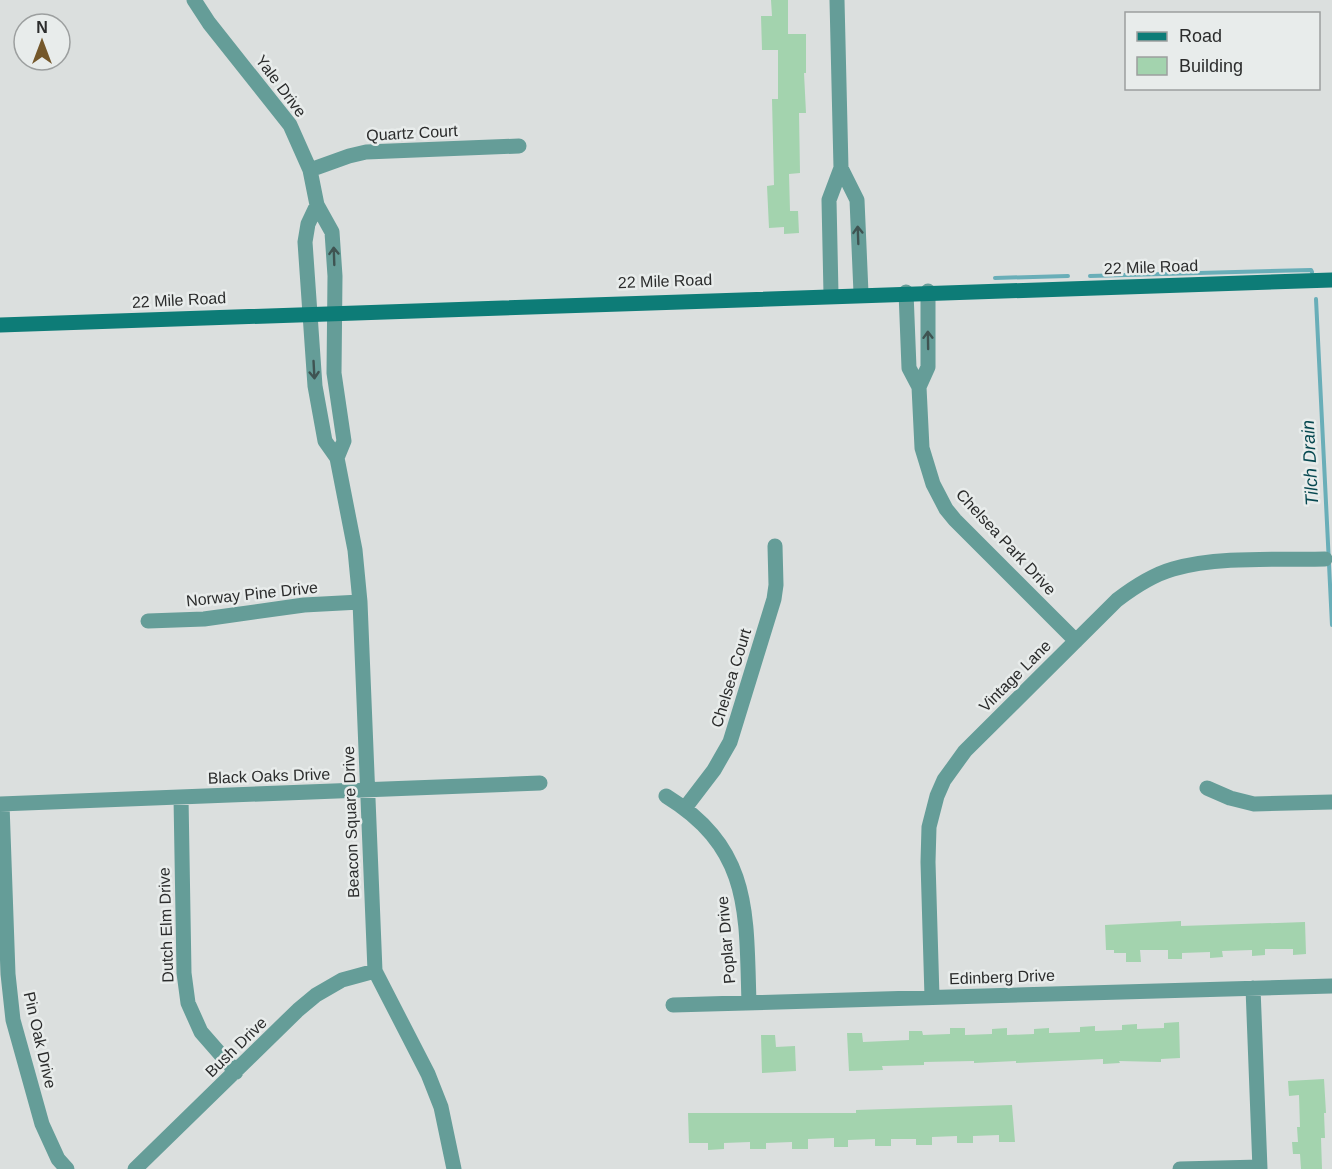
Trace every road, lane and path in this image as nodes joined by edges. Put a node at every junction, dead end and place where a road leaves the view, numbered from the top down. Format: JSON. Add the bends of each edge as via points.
{"nodes":[{"id":1,"x":194,"y":0,"type":"edge"},
{"id":2,"x":837,"y":0,"type":"edge"},
{"id":3,"x":519,"y":146,"type":"dead end"},
{"id":4,"x":842,"y":168,"type":"junction"},
{"id":5,"x":310,"y":170,"type":"junction"},
{"id":6,"x":317,"y":205,"type":"junction"},
{"id":7,"x":1332,"y":280,"type":"edge"},
{"id":8,"x":928,"y":291,"type":"junction"},
{"id":9,"x":906,"y":292,"type":"junction"},
{"id":10,"x":861,"y":293,"type":"junction"},
{"id":11,"x":831,"y":294,"type":"junction"},
{"id":12,"x":334,"y":311,"type":"junction"},
{"id":13,"x":309,"y":312,"type":"junction"},
{"id":14,"x":0,"y":326,"type":"edge"},
{"id":15,"x":919,"y":387,"type":"junction"},
{"id":16,"x":337,"y":458,"type":"junction"},
{"id":17,"x":775,"y":546,"type":"dead end"},
{"id":18,"x":1325,"y":559,"type":"dead end"},
{"id":19,"x":360,"y":602,"type":"junction"},
{"id":20,"x":148,"y":621,"type":"dead end"},
{"id":21,"x":1076,"y":641,"type":"junction"},
{"id":22,"x":540,"y":783,"type":"dead end"},
{"id":23,"x":1207,"y":788,"type":"dead end"},
{"id":24,"x":368,"y":790,"type":"junction"},
{"id":25,"x":666,"y":796,"type":"dead end"},
{"id":26,"x":181,"y":797,"type":"junction"},
{"id":27,"x":1332,"y":802,"type":"edge"},
{"id":28,"x":1,"y":804,"type":"edge"},
{"id":29,"x":685,"y":808,"type":"junction"},
{"id":30,"x":375,"y":971,"type":"junction"},
{"id":31,"x":1332,"y":986,"type":"edge"},
{"id":32,"x":1253,"y":988,"type":"junction"},
{"id":33,"x":932,"y":998,"type":"junction"},
{"id":34,"x":749,"y":1003,"type":"junction"},
{"id":35,"x":674,"y":1005,"type":"dead end"},
{"id":36,"x":236,"y":1072,"type":"junction"},
{"id":37,"x":1260,"y":1168,"type":"edge"},
{"id":38,"x":67,"y":1169,"type":"edge"},
{"id":39,"x":135,"y":1169,"type":"edge"},
{"id":40,"x":454,"y":1169,"type":"edge"},
{"id":41,"x":1180,"y":1169,"type":"edge"}],
"edges":[{"from":1,"to":5,"type":"street","name":"Yale Drive","via":[[282,113]]},
{"from":2,"to":4,"type":"street"},
{"from":3,"to":5,"type":"street","name":"Quartz Court","via":[[366,153]]},
{"from":10,"to":4,"type":"street","one_way":true,"via":[[857,200]]},
{"from":4,"to":11,"type":"street","via":[[829,200]]},
{"from":5,"to":6,"type":"street","name":"Yale Drive"},
{"from":12,"to":6,"type":"street","name":"Yale Drive","one_way":true,"via":[[332,232]]},
{"from":6,"to":13,"type":"street","via":[[305,242]]},
{"from":7,"to":8,"type":"street","name":"22 Mile Road"},
{"from":8,"to":9,"type":"street","name":"22 Mile Road"},
{"from":15,"to":8,"type":"street","name":"Chelsea Park Drive","one_way":true,"via":[[928,367]]},
{"from":9,"to":10,"type":"street","name":"22 Mile Road"},
{"from":9,"to":15,"type":"street","name":"Chelsea Park Drive","via":[[909,368]]},
{"from":10,"to":11,"type":"street","name":"22 Mile Road"},
{"from":11,"to":12,"type":"street","name":"22 Mile Road"},
{"from":12,"to":13,"type":"street","name":"22 Mile Road"},
{"from":12,"to":16,"type":"street","name":"Beacon Square Drive","via":[[335,385],[344,441]]},
{"from":13,"to":14,"type":"street","name":"22 Mile Road"},
{"from":13,"to":16,"type":"street","name":"Beacon Square Drive","one_way":true,"via":[[317,404],[325,441]]},
{"from":15,"to":21,"type":"street","name":"Chelsea Park Drive","via":[[922,448],[943,503],[955,520]]},
{"from":16,"to":19,"type":"street","name":"Beacon Square Drive","via":[[355,550]]},
{"from":17,"to":29,"type":"street","name":"Chelsea Court","via":[[774,599],[736,723],[722,757]]},
{"from":18,"to":21,"type":"street","name":"Vintage Lane","via":[[1205,563],[1171,569],[1129,590]]},
{"from":19,"to":20,"type":"street","name":"Norway Pine Drive","via":[[295,606],[204,619]]},
{"from":19,"to":24,"type":"street","name":"Beacon Square Drive"},
{"from":21,"to":33,"type":"street","name":"Vintage Lane","via":[[965,751],[937,795],[928,843]]},
{"from":22,"to":24,"type":"street","name":"Black Oaks Drive"},
{"from":23,"to":27,"type":"street","via":[[1254,804]]},
{"from":24,"to":26,"type":"street","name":"Black Oaks Drive"},
{"from":24,"to":30,"type":"street","name":"Beacon Square Drive"},
{"from":25,"to":29,"type":"street","name":"Poplar Drive"},
{"from":26,"to":28,"type":"street","name":"Black Oaks Drive"},
{"from":26,"to":36,"type":"street","name":"Dutch Elm Drive","via":[[188,1003],[201,1032]]},
{"from":28,"to":38,"type":"street","name":"Pin Oak Drive","via":[[8,974],[14,1020],[42,1124],[58,1159]]},
{"from":29,"to":34,"type":"street","name":"Poplar Drive","via":[[719,843],[735,872],[745,906]]},
{"from":30,"to":36,"type":"street","name":"Bush Drive","via":[[342,980],[316,995]]},
{"from":30,"to":40,"type":"street","name":"Beacon Square Drive","via":[[428,1074],[441,1107]]},
{"from":31,"to":32,"type":"street","name":"Edinberg Drive"},
{"from":32,"to":33,"type":"street","name":"Edinberg Drive"},
{"from":32,"to":37,"type":"street"},
{"from":33,"to":34,"type":"street","name":"Edinberg Drive"},
{"from":34,"to":35,"type":"street","name":"Edinberg Drive"},
{"from":36,"to":39,"type":"street","name":"Bush Drive"},
{"from":37,"to":41,"type":"street"}]}
